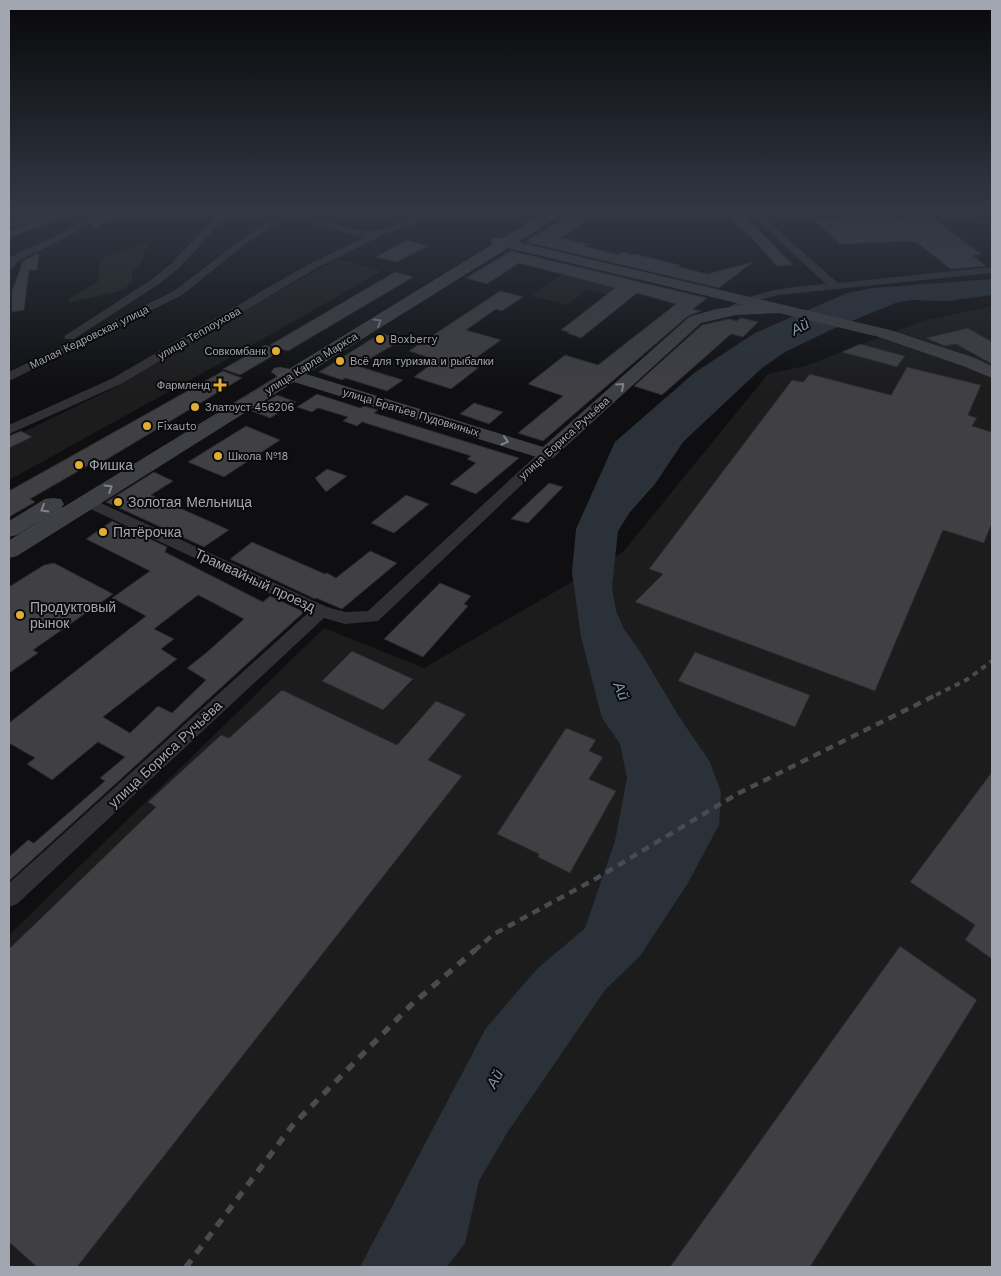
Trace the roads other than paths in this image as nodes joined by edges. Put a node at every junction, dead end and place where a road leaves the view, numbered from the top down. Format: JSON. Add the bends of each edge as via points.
{"nodes":[{"id":1,"x":169,"y":271,"type":"edge"},
{"id":2,"x":209,"y":271,"type":"edge"},
{"id":3,"x":304,"y":271,"type":"edge"},
{"id":4,"x":451,"y":271,"type":"edge"},
{"id":5,"x":621,"y":271,"type":"edge"},
{"id":6,"x":818,"y":271,"type":"edge"},
{"id":7,"x":987,"y":271,"type":"edge"},
{"id":8,"x":835,"y":286,"type":"junction"},
{"id":9,"x":722,"y":294,"type":"junction"},
{"id":10,"x":748,"y":300,"type":"junction"},
{"id":11,"x":734,"y":309,"type":"junction"},
{"id":12,"x":783,"y":309,"type":"junction"},
{"id":13,"x":695,"y":320,"type":"junction"},
{"id":14,"x":283,"y":372,"type":"junction"},
{"id":15,"x":992,"y":373,"type":"edge"},
{"id":16,"x":9,"y":376,"type":"edge"},
{"id":17,"x":9,"y":430,"type":"edge"},
{"id":18,"x":546,"y":454,"type":"junction"},
{"id":19,"x":88,"y":502,"type":"junction"},
{"id":20,"x":9,"y":530,"type":"edge"},
{"id":21,"x":9,"y":551,"type":"edge"},
{"id":22,"x":321,"y":611,"type":"junction"},
{"id":23,"x":372,"y":617,"type":"joint"},
{"id":24,"x":9,"y":897,"type":"edge"}],
"edges":[{"from":1,"to":16,"type":"street"},
{"from":2,"to":16,"type":"street","name":"Малая Кедровская улица","via":[[178,293]]},
{"from":3,"to":17,"type":"street","name":"улица Теплоухова","via":[[117,381]]},
{"from":4,"to":14,"type":"street","name":"улица Карла Маркса"},
{"from":5,"to":9,"type":"street"},
{"from":6,"to":8,"type":"street"},
{"from":7,"to":8,"type":"street"},
{"from":8,"to":10,"type":"street","via":[[778,292]]},
{"from":9,"to":10,"type":"street"},
{"from":9,"to":13,"type":"street"},
{"from":10,"to":11,"type":"street"},
{"from":10,"to":12,"type":"street"},
{"from":11,"to":12,"type":"street","name":"улица Бориса Ручьёва"},
{"from":11,"to":13,"type":"street","name":"улица Бориса Ручьёва"},
{"from":12,"to":15,"type":"street","via":[[884,333]]},
{"from":18,"to":13,"type":"street","name":"улица Бориса Ручьёва","one_way":true},
{"from":14,"to":18,"type":"street","name":"улица Братьев Пудовкиных","one_way":true},
{"from":19,"to":14,"type":"street","name":"улица Карла Маркса","one_way":true},
{"from":14,"to":20,"type":"street","name":"улица Карла Маркса","one_way":true},
{"from":18,"to":23,"type":"street","name":"улица Бориса Ручьёва"},
{"from":19,"to":21,"type":"street","name":"улица Карла Маркса"},
{"from":19,"to":22,"type":"street","name":"Трамвайный проезд"},
{"from":22,"to":23,"type":"street","name":"Трамвайный проезд","via":[[345,618]]},
{"from":22,"to":24,"type":"street","name":"улица Бориса Ручьёва"}]}
